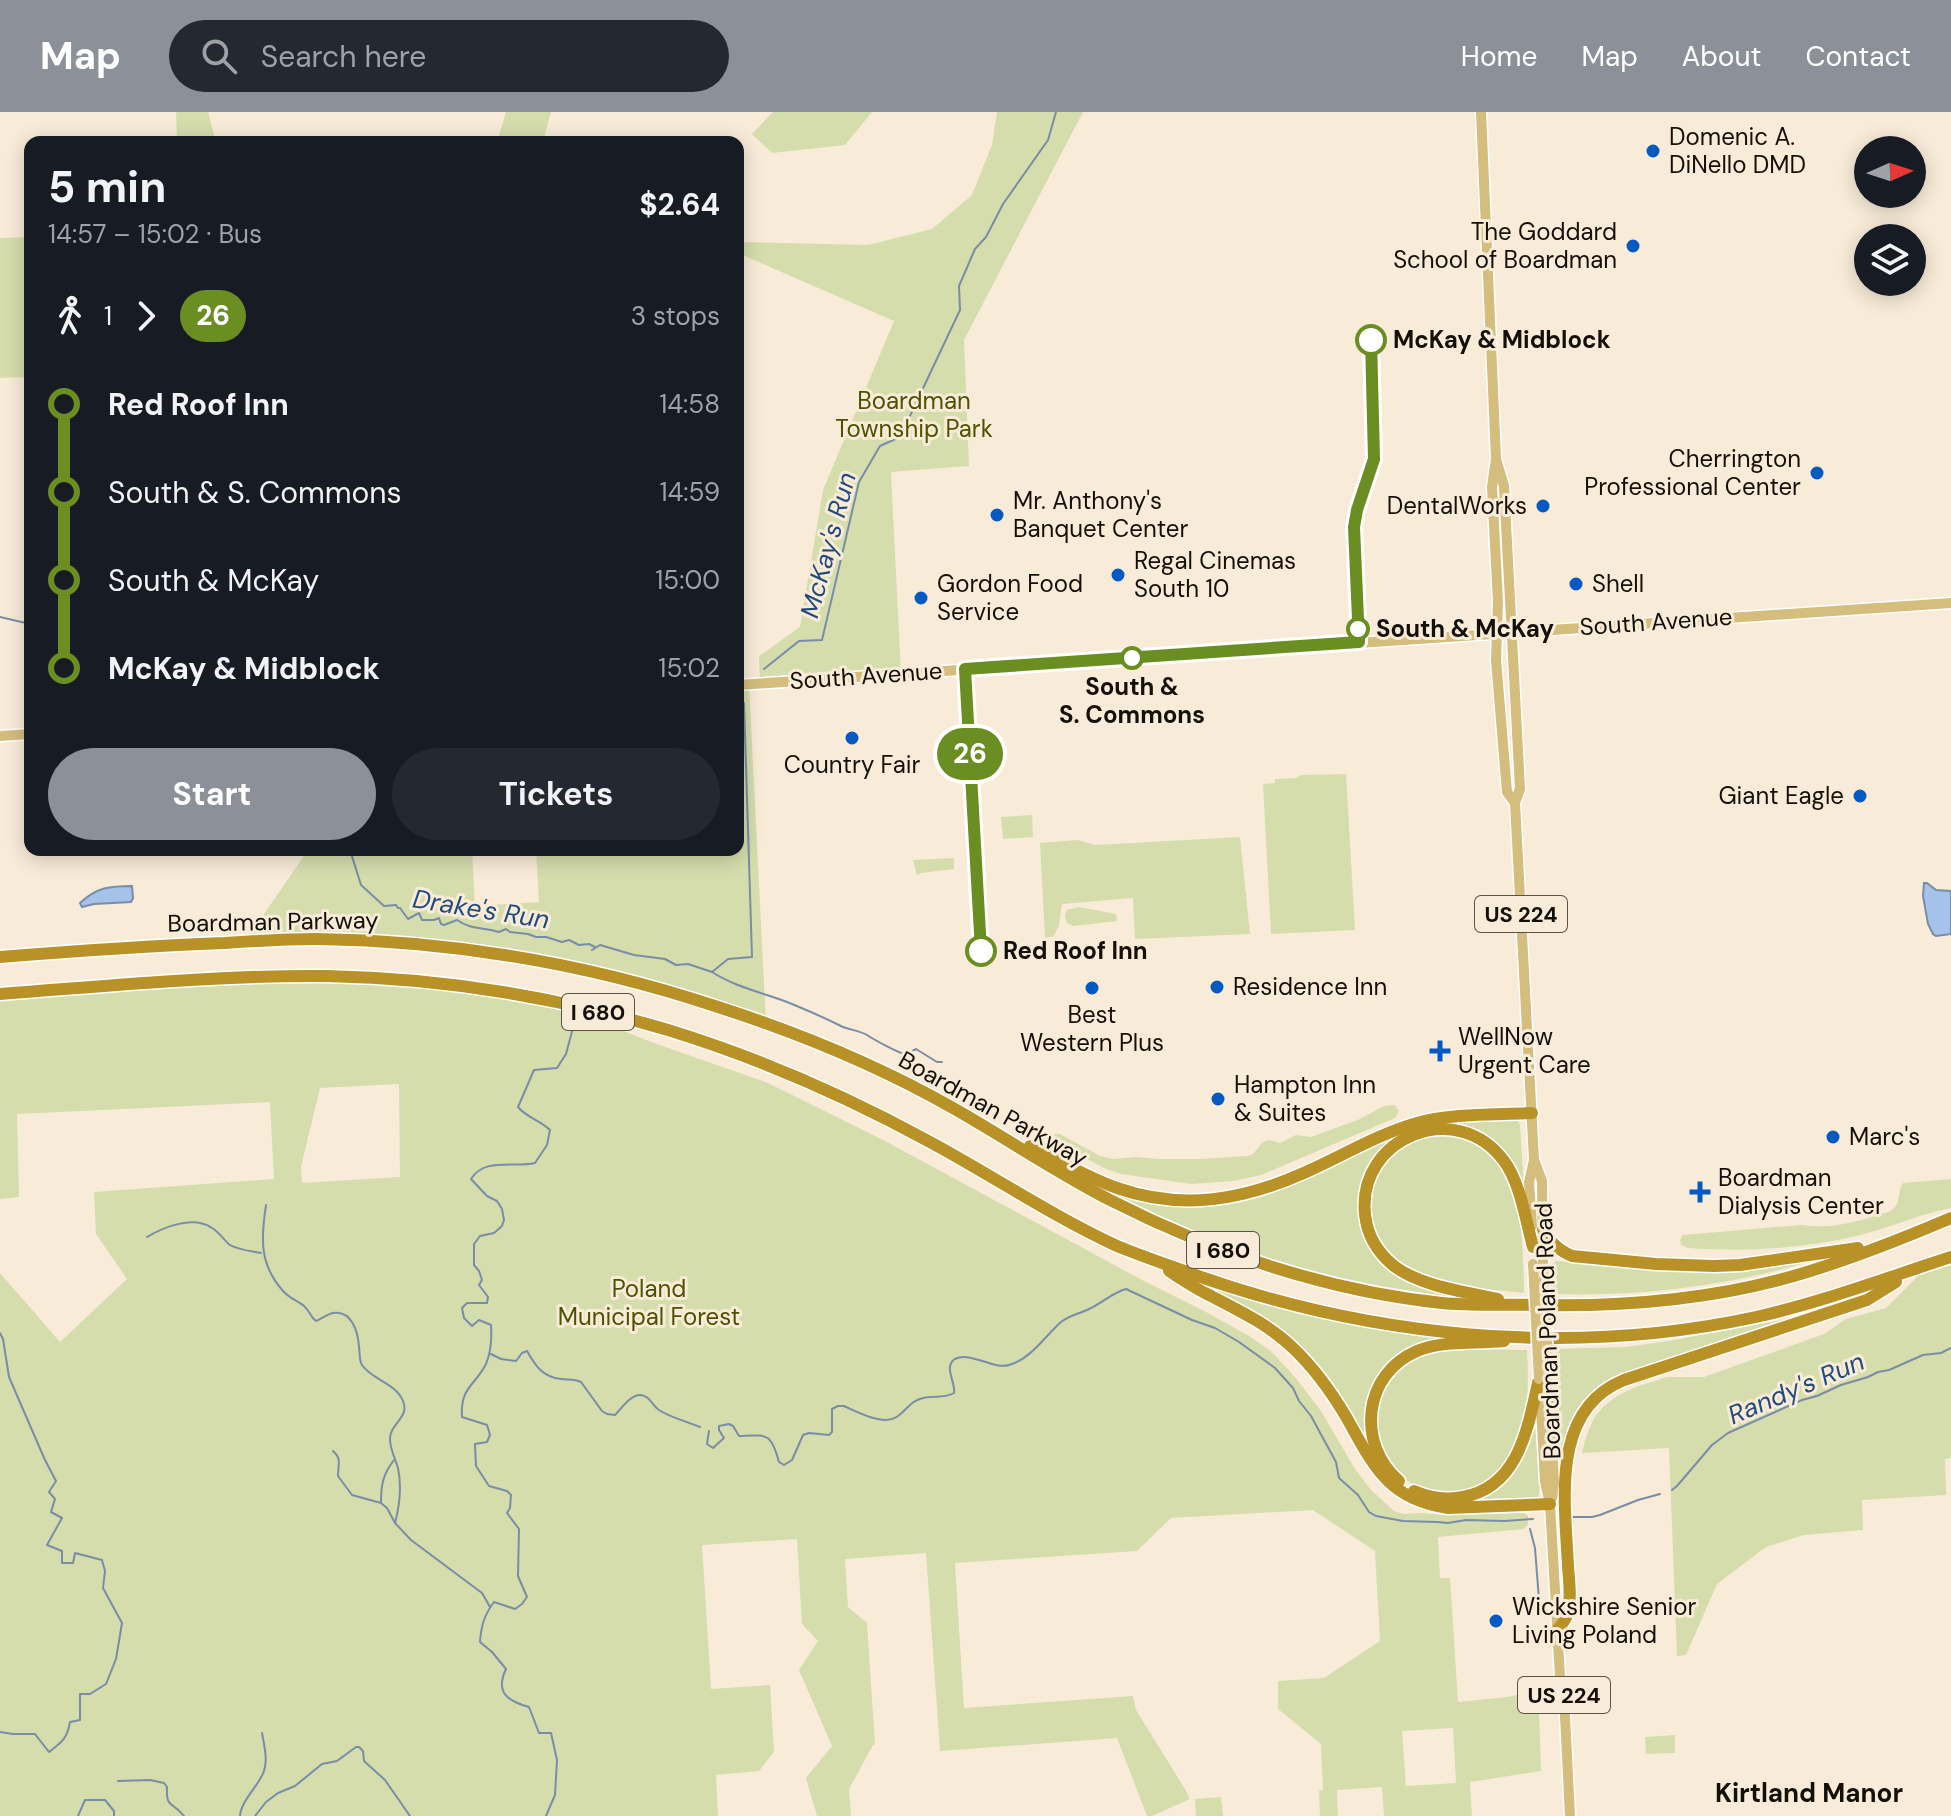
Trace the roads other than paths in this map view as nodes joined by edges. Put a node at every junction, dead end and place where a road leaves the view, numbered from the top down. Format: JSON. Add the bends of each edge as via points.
{"nodes":[{"id":1,"x":1481,"y":112,"type":"edge"},
{"id":2,"x":1496,"y":459,"type":"junction"},
{"id":3,"x":1951,"y":603,"type":"edge"},
{"id":4,"x":1497,"y":632,"type":"junction"},
{"id":5,"x":1511,"y":632,"type":"junction"},
{"id":6,"x":744,"y":685,"type":"edge"},
{"id":7,"x":24,"y":734,"type":"edge"},
{"id":8,"x":0,"y":736,"type":"edge"},
{"id":9,"x":1515,"y":803,"type":"junction"},
{"id":10,"x":0,"y":957,"type":"edge"},
{"id":11,"x":0,"y":994,"type":"edge"},
{"id":12,"x":954,"y":1109,"type":"junction"},
{"id":13,"x":1532,"y":1113,"type":"junction"},
{"id":14,"x":1534,"y":1160,"type":"junction"},
{"id":15,"x":1951,"y":1218,"type":"edge"},
{"id":16,"x":1543,"y":1229,"type":"junction"},
{"id":17,"x":1888,"y":1243,"type":"junction"},
{"id":18,"x":1533,"y":1247,"type":"junction"},
{"id":19,"x":1145,"y":1257,"type":"junction"},
{"id":20,"x":1951,"y":1257,"type":"edge"},
{"id":21,"x":1538,"y":1264,"type":"junction"},
{"id":22,"x":1916,"y":1270,"type":"junction"},
{"id":23,"x":1521,"y":1305,"type":"junction"},
{"id":24,"x":1543,"y":1338,"type":"junction"},
{"id":25,"x":1544,"y":1379,"type":"junction"},
{"id":26,"x":1550,"y":1504,"type":"junction"},
{"id":27,"x":1557,"y":1631,"type":"junction"},
{"id":28,"x":1570,"y":1816,"type":"edge"}],
"edges":[{"from":1,"to":2,"type":"main road","name":"Boardman Poland Road","number":"US 224"},
{"from":2,"to":4,"type":"main road","name":"Boardman Poland Road","number":"US 224","via":[[1492,487]]},
{"from":2,"to":5,"type":"main road","name":"Boardman Poland Road","number":"US 224","via":[[1504,486]]},
{"from":3,"to":5,"type":"main road","name":"South Avenue"},
{"from":4,"to":5,"type":"main road","name":"South Avenue"},
{"from":4,"to":6,"type":"main road","name":"South Avenue"},
{"from":4,"to":9,"type":"main road","name":"Boardman Poland Road","number":"US 224","via":[[1507,792]]},
{"from":5,"to":9,"type":"main road","name":"Boardman Poland Road","number":"US 224","via":[[1520,789]]},
{"from":7,"to":8,"type":"main road"},
{"from":9,"to":13,"type":"main road","name":"Boardman Poland Road","number":"US 224"},
{"from":10,"to":12,"type":"highway","name":"Boardman Parkway","number":"I 680","via":[[317,939],[516,957],[658,989],[766,1023],[862,1062]]},
{"from":11,"to":19,"type":"highway","number":"I 680","via":[[327,976],[448,985],[603,1013],[726,1049],[811,1082]]},
{"from":12,"to":13,"type":"highway","via":[[1114,1187],[1189,1201],[1256,1192],[1417,1123]]},
{"from":12,"to":23,"type":"highway","name":"Boardman Parkway","number":"I 680","via":[[1109,1200],[1255,1261],[1395,1296]]},
{"from":13,"to":14,"type":"main road","name":"Boardman Poland Road","number":"US 224"},
{"from":14,"to":16,"type":"main road","name":"Boardman Poland Road","number":"US 224","via":[[1542,1181]]},
{"from":14,"to":18,"type":"main road","name":"Boardman Poland Road","number":"US 224","via":[[1529,1182]]},
{"from":15,"to":17,"type":"highway","name":"Boardman Parkway","number":"I 680"},
{"from":16,"to":17,"type":"highway","via":[[1552,1243],[1572,1256],[1682,1266],[1740,1265]]},
{"from":16,"to":21,"type":"main road","name":"Boardman Poland Road","number":"US 224"},
{"from":17,"to":23,"type":"highway","name":"Boardman Parkway","number":"I 680","via":[[1809,1271],[1717,1292],[1613,1304]]},
{"from":18,"to":21,"type":"main road","name":"Boardman Poland Road","number":"US 224"},
{"from":18,"to":23,"type":"highway","via":[[1508,1168],[1474,1136],[1446,1129],[1411,1135],[1392,1146],[1372,1171],[1365,1192],[1365,1221],[1375,1247],[1392,1265],[1430,1284]]},
{"from":19,"to":24,"type":"highway","number":"I 680","via":[[1309,1310],[1435,1331]]},
{"from":19,"to":26,"type":"highway","via":[[1258,1321],[1291,1346],[1332,1394],[1380,1474],[1410,1498],[1448,1508]]},
{"from":20,"to":22,"type":"highway","number":"I 680"},
{"from":21,"to":25,"type":"main road","name":"Boardman Poland Road","number":"US 224","bridge":true},
{"from":22,"to":24,"type":"highway","number":"I 680","via":[[1740,1320],[1654,1333]]},
{"from":22,"to":27,"type":"highway","via":[[1867,1300],[1624,1380],[1590,1402],[1576,1424],[1567,1467],[1568,1614]]},
{"from":24,"to":25,"type":"highway","via":[[1445,1344],[1405,1357],[1375,1395],[1375,1448],[1407,1488],[1454,1499],[1477,1493],[1498,1481],[1514,1461]]},
{"from":25,"to":26,"type":"main road","name":"Boardman Poland Road","number":"US 224"},
{"from":26,"to":27,"type":"main road","name":"Boardman Poland Road","number":"US 224"},
{"from":27,"to":28,"type":"main road","name":"Boardman Poland Road","number":"US 224"}]}
